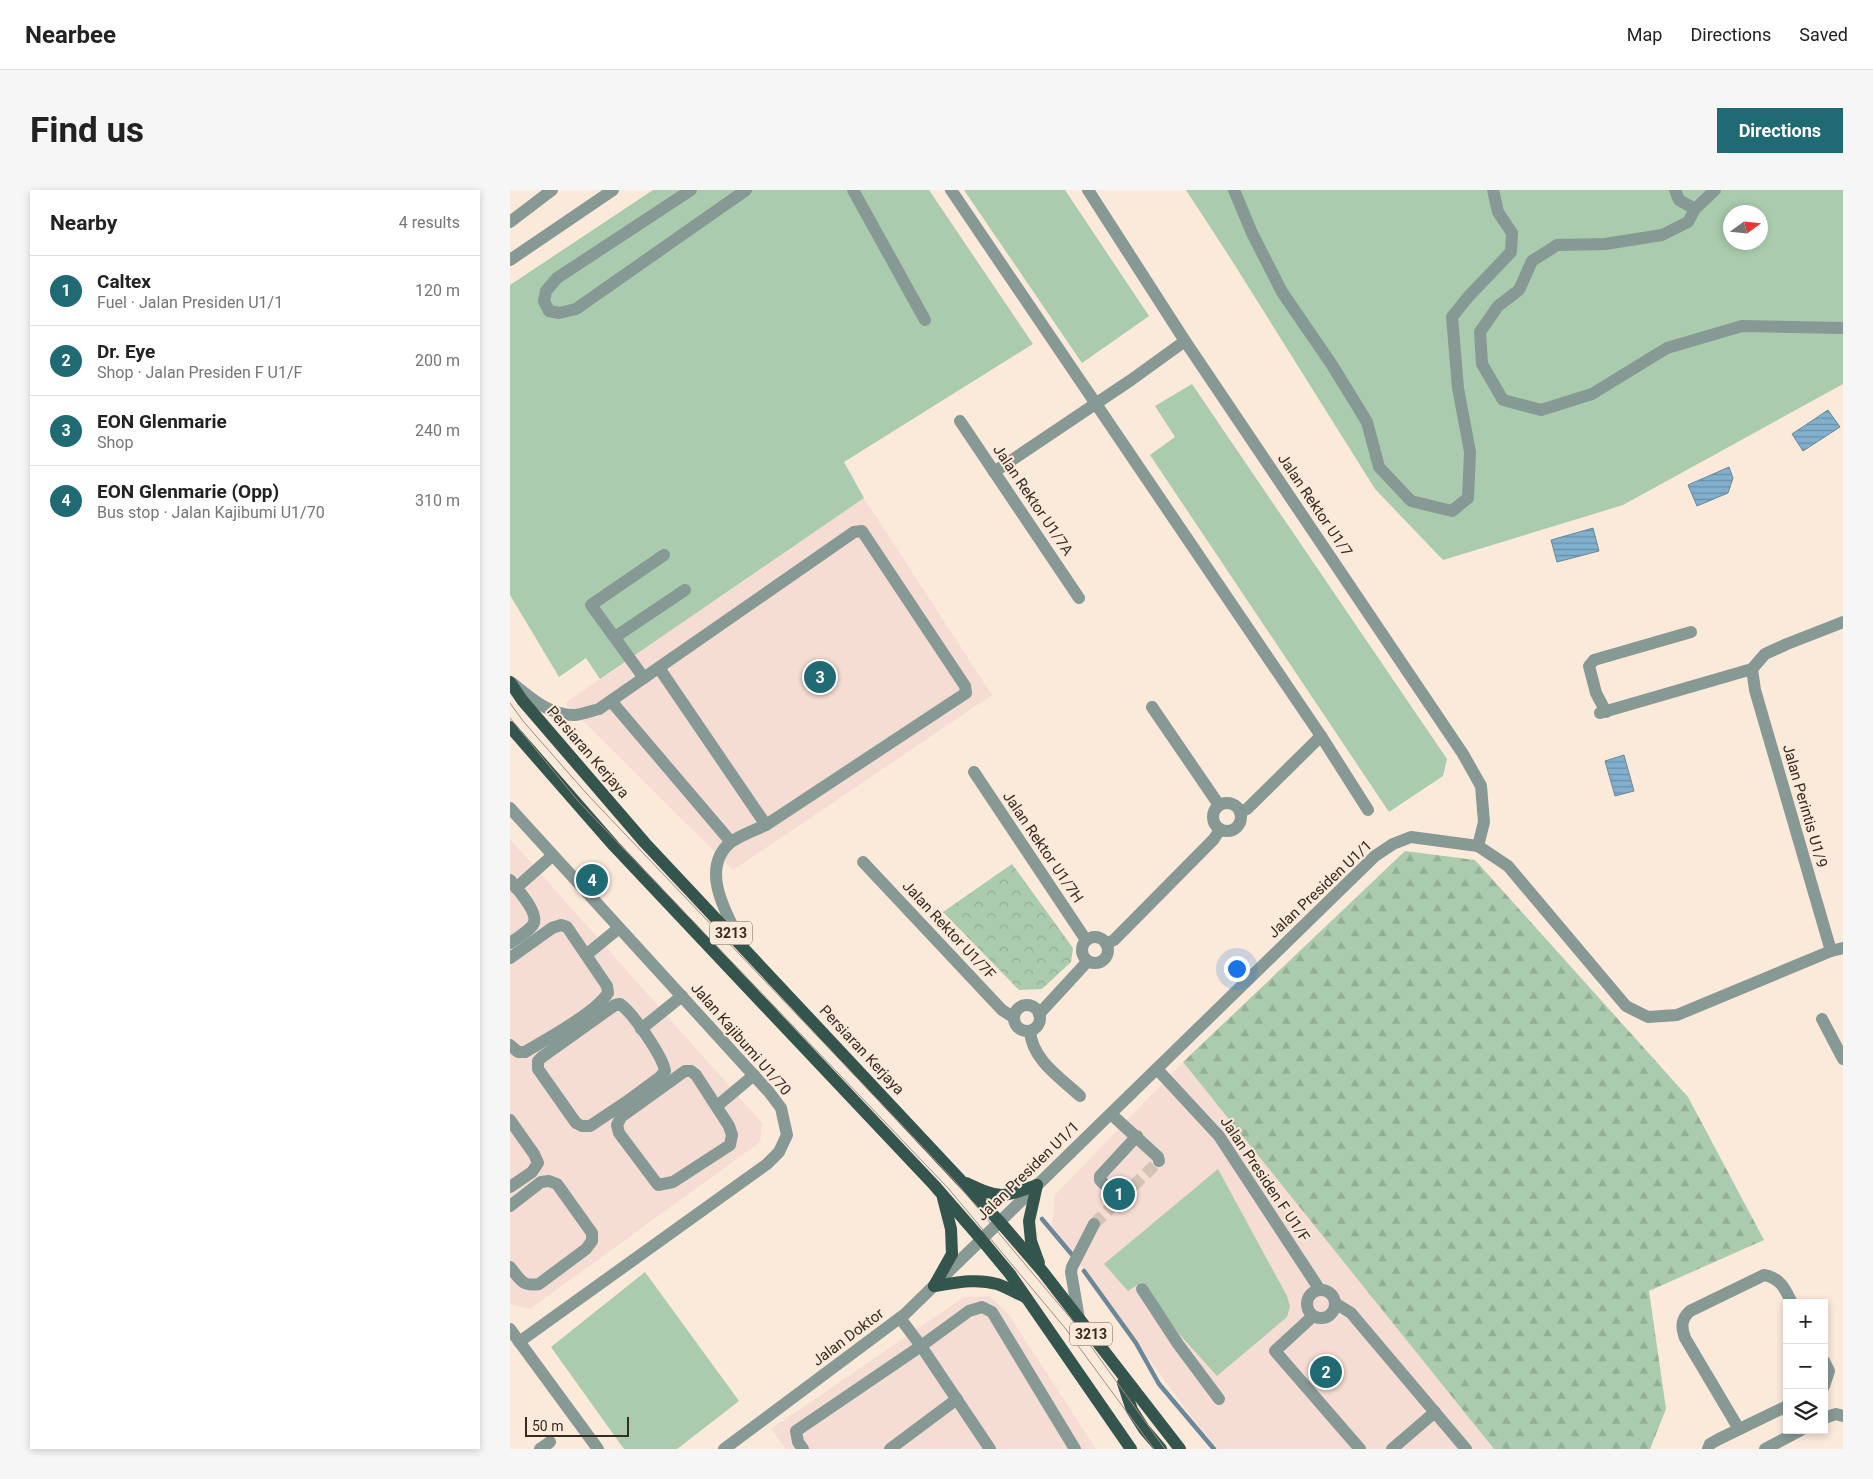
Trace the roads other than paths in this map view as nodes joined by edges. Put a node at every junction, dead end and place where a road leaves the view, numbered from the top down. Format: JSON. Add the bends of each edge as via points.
{"nodes":[{"id":1,"x":552,"y":190,"type":"edge"},
{"id":2,"x":613,"y":190,"type":"edge"},
{"id":3,"x":691,"y":190,"type":"edge"},
{"id":4,"x":746,"y":190,"type":"edge"},
{"id":5,"x":853,"y":190,"type":"edge"},
{"id":6,"x":951,"y":190,"type":"edge"},
{"id":7,"x":1088,"y":190,"type":"edge"},
{"id":8,"x":1234,"y":190,"type":"edge"},
{"id":9,"x":1494,"y":190,"type":"edge"},
{"id":10,"x":1675,"y":190,"type":"edge"},
{"id":11,"x":1715,"y":190,"type":"edge"},
{"id":12,"x":1695,"y":209,"type":"junction"},
{"id":13,"x":510,"y":222,"type":"edge"},
{"id":14,"x":510,"y":260,"type":"edge"},
{"id":15,"x":925,"y":320,"type":"dead end"},
{"id":16,"x":1843,"y":328,"type":"edge"},
{"id":17,"x":1185,"y":341,"type":"junction"},
{"id":18,"x":1096,"y":404,"type":"junction"},
{"id":19,"x":960,"y":421,"type":"dead end"},
{"id":20,"x":994,"y":472,"type":"junction"},
{"id":21,"x":664,"y":555,"type":"dead end"},
{"id":22,"x":686,"y":590,"type":"dead end"},
{"id":23,"x":1079,"y":598,"type":"dead end"},
{"id":24,"x":1843,"y":622,"type":"edge"},
{"id":25,"x":1692,"y":632,"type":"dead end"},
{"id":26,"x":615,"y":637,"type":"junction"},
{"id":27,"x":659,"y":668,"type":"junction"},
{"id":28,"x":1752,"y":669,"type":"junction"},
{"id":29,"x":644,"y":678,"type":"junction"},
{"id":30,"x":510,"y":682,"type":"edge"},
{"id":31,"x":510,"y":698,"type":"edge"},
{"id":32,"x":611,"y":701,"type":"junction"},
{"id":33,"x":1152,"y":707,"type":"dead end"},
{"id":34,"x":510,"y":727,"type":"edge"},
{"id":35,"x":1320,"y":736,"type":"junction"},
{"id":36,"x":974,"y":772,"type":"dead end"},
{"id":37,"x":600,"y":790,"type":"junction"},
{"id":38,"x":1218,"y":805,"type":"junction"},
{"id":39,"x":510,"y":808,"type":"edge"},
{"id":40,"x":1368,"y":810,"type":"dead end"},
{"id":41,"x":1240,"y":812,"type":"junction"},
{"id":42,"x":766,"y":825,"type":"junction"},
{"id":43,"x":1220,"y":829,"type":"junction"},
{"id":44,"x":731,"y":842,"type":"junction"},
{"id":45,"x":1478,"y":846,"type":"junction"},
{"id":46,"x":552,"y":856,"type":"junction"},
{"id":47,"x":863,"y":862,"type":"dead end"},
{"id":48,"x":513,"y":884,"type":"edge"},
{"id":49,"x":619,"y":928,"type":"junction"},
{"id":50,"x":1086,"y":940,"type":"junction"},
{"id":51,"x":510,"y":943,"type":"edge"},
{"id":52,"x":741,"y":943,"type":"junction"},
{"id":53,"x":1106,"y":944,"type":"junction"},
{"id":54,"x":1837,"y":950,"type":"edge"},
{"id":55,"x":586,"y":955,"type":"junction"},
{"id":56,"x":510,"y":958,"type":"edge"},
{"id":57,"x":1088,"y":962,"type":"junction"},
{"id":58,"x":682,"y":996,"type":"junction"},
{"id":59,"x":1040,"y":1014,"type":"junction"},
{"id":60,"x":1013,"y":1017,"type":"junction"},
{"id":61,"x":1822,"y":1019,"type":"dead end"},
{"id":62,"x":642,"y":1029,"type":"junction"},
{"id":63,"x":1030,"y":1031,"type":"junction"},
{"id":64,"x":510,"y":1045,"type":"edge"},
{"id":65,"x":1843,"y":1059,"type":"edge"},
{"id":66,"x":1157,"y":1069,"type":"junction"},
{"id":67,"x":754,"y":1076,"type":"junction"},
{"id":68,"x":1080,"y":1096,"type":"dead end"},
{"id":69,"x":716,"y":1106,"type":"junction"},
{"id":70,"x":1111,"y":1114,"type":"junction"},
{"id":71,"x":510,"y":1120,"type":"edge"},
{"id":72,"x":1137,"y":1136,"type":"junction"},
{"id":73,"x":1159,"y":1160,"type":"dead end"},
{"id":74,"x":958,"y":1179,"type":"junction"},
{"id":75,"x":1037,"y":1185,"type":"junction"},
{"id":76,"x":510,"y":1187,"type":"edge"},
{"id":77,"x":941,"y":1193,"type":"junction"},
{"id":78,"x":1119,"y":1199,"type":"dead end"},
{"id":79,"x":510,"y":1206,"type":"edge"},
{"id":80,"x":999,"y":1221,"type":"junction"},
{"id":81,"x":1094,"y":1224,"type":"tunnel mouth"},
{"id":82,"x":981,"y":1239,"type":"junction"},
{"id":83,"x":510,"y":1267,"type":"edge"},
{"id":84,"x":1043,"y":1272,"type":"junction"},
{"id":85,"x":934,"y":1286,"type":"junction"},
{"id":86,"x":1142,"y":1289,"type":"dead end"},
{"id":87,"x":1320,"y":1290,"type":"junction"},
{"id":88,"x":1028,"y":1298,"type":"junction"},
{"id":89,"x":1790,"y":1299,"type":"edge"},
{"id":90,"x":1335,"y":1303,"type":"junction"},
{"id":91,"x":902,"y":1316,"type":"junction"},
{"id":92,"x":1312,"y":1316,"type":"junction"},
{"id":93,"x":1079,"y":1319,"type":"junction"},
{"id":94,"x":510,"y":1328,"type":"edge"},
{"id":95,"x":944,"y":1329,"type":"junction"},
{"id":96,"x":519,"y":1342,"type":"junction"},
{"id":97,"x":921,"y":1346,"type":"junction"},
{"id":98,"x":1120,"y":1372,"type":"junction"},
{"id":99,"x":957,"y":1399,"type":"junction"},
{"id":100,"x":1219,"y":1399,"type":"dead end"},
{"id":101,"x":1783,"y":1408,"type":"edge"},
{"id":102,"x":1435,"y":1412,"type":"junction"},
{"id":103,"x":1843,"y":1416,"type":"edge"},
{"id":104,"x":1828,"y":1417,"type":"edge"},
{"id":105,"x":1739,"y":1429,"type":"junction"},
{"id":106,"x":1793,"y":1434,"type":"edge"},
{"id":107,"x":729,"y":1448,"type":"edge"},
{"id":108,"x":598,"y":1449,"type":"edge"},
{"id":109,"x":803,"y":1449,"type":"edge"},
{"id":110,"x":890,"y":1449,"type":"edge"},
{"id":111,"x":990,"y":1449,"type":"edge"},
{"id":112,"x":1075,"y":1449,"type":"edge"},
{"id":113,"x":1131,"y":1449,"type":"edge"},
{"id":114,"x":1161,"y":1449,"type":"edge"},
{"id":115,"x":1180,"y":1449,"type":"edge"},
{"id":116,"x":1360,"y":1449,"type":"edge"},
{"id":117,"x":1392,"y":1449,"type":"edge"},
{"id":118,"x":1466,"y":1449,"type":"edge"},
{"id":119,"x":1708,"y":1449,"type":"edge"},
{"id":120,"x":1765,"y":1449,"type":"edge"}],
"edges":[{"from":1,"to":13,"type":"street"},
{"from":2,"to":14,"type":"street"},
{"from":3,"to":4,"type":"street","via":[[557,278],[546,291],[544,301],[549,311],[559,313],[576,309]]},
{"from":5,"to":15,"type":"street"},
{"from":6,"to":18,"type":"street"},
{"from":7,"to":17,"type":"street","name":"Jalan Rektor U1/7"},
{"from":8,"to":9,"type":"street","via":[[1282,292],[1367,422],[1379,467],[1411,501],[1452,511],[1468,498],[1470,452],[1458,388],[1452,317],[1511,252],[1512,233],[1498,212]]},
{"from":10,"to":12,"type":"street","via":[[1679,200]]},
{"from":11,"to":12,"type":"street"},
{"from":12,"to":16,"type":"street","via":[[1688,222],[1662,235],[1605,244],[1557,245],[1532,261],[1519,290],[1498,306],[1480,332],[1482,364],[1503,400],[1541,410],[1592,394],[1667,348],[1742,326]]},
{"from":17,"to":18,"type":"street"},
{"from":17,"to":45,"type":"street","name":"Jalan Rektor U1/7","via":[[1463,754],[1481,786],[1484,822]]},
{"from":18,"to":20,"type":"street"},
{"from":18,"to":35,"type":"street"},
{"from":19,"to":20,"type":"street","name":"Jalan Rektor U1/7A"},
{"from":20,"to":23,"type":"street","name":"Jalan Rektor U1/7A"},
{"from":21,"to":26,"type":"street","via":[[591,605]]},
{"from":22,"to":26,"type":"street"},
{"from":24,"to":28,"type":"street","via":[[1765,654]]},
{"from":25,"to":28,"type":"street","via":[[1594,660],[1589,666],[1603,713]]},
{"from":26,"to":29,"type":"street"},
{"from":27,"to":29,"type":"street"},
{"from":27,"to":42,"type":"street"},
{"from":27,"to":42,"type":"street","via":[[854,532],[862,531],[965,686],[966,693]]},
{"from":28,"to":54,"type":"street","name":"Jalan Perintis U1/9","via":[[1755,690]]},
{"from":29,"to":32,"type":"street"},
{"from":30,"to":32,"type":"street","via":[[540,705],[557,713],[576,715],[599,709]]},
{"from":30,"to":37,"type":"main road","name":"Persiaran Kerjaya","number":"3213"},
{"from":31,"to":37,"type":"main road","via":[[541,735]]},
{"from":32,"to":44,"type":"street"},
{"from":33,"to":38,"type":"street"},
{"from":34,"to":77,"type":"main road","number":"3213","via":[[614,846]]},
{"from":35,"to":40,"type":"street"},
{"from":35,"to":41,"type":"street"},
{"from":36,"to":50,"type":"street","name":"Jalan Rektor U1/7H"},
{"from":37,"to":52,"type":"main road","name":"Persiaran Kerjaya","number":"3213","via":[[645,843]]},
{"from":38,"to":41,"type":"street","via":[[1231,804]]},
{"from":38,"to":43,"type":"street","via":[[1212,818]]},
{"from":39,"to":46,"type":"street","name":"Jalan Kajibumi U1/70"},
{"from":41,"to":43,"type":"street","via":[[1236,828]]},
{"from":42,"to":44,"type":"street"},
{"from":43,"to":53,"type":"street","via":[[1214,839],[1121,933]]},
{"from":44,"to":52,"type":"street","via":[[716,871],[724,910]]},
{"from":45,"to":54,"type":"street","name":"Jalan Presiden U1/1","via":[[1508,866],[1626,1006],[1648,1017],[1677,1015]]},
{"from":45,"to":66,"type":"street","name":"Jalan Presiden U1/1","via":[[1411,837],[1375,856]]},
{"from":46,"to":48,"type":"street"},
{"from":46,"to":49,"type":"street","name":"Jalan Kajibumi U1/70"},
{"from":47,"to":60,"type":"street","name":"Jalan Rektor U1/7F","via":[[1002,1010]]},
{"from":48,"to":51,"type":"street","via":[[535,920],[533,926]]},
{"from":49,"to":55,"type":"street"},
{"from":49,"to":58,"type":"street","name":"Jalan Kajibumi U1/70"},
{"from":50,"to":53,"type":"street","via":[[1097,937]]},
{"from":50,"to":57,"type":"street","via":[[1081,951]]},
{"from":52,"to":74,"type":"main road","name":"Persiaran Kerjaya","number":"3213"},
{"from":53,"to":57,"type":"street","via":[[1108,952],[1104,960],[1096,964]]},
{"from":55,"to":56,"type":"street","via":[[567,927],[561,924]]},
{"from":55,"to":64,"type":"street","via":[[607,986],[608,993],[603,1001],[525,1052],[518,1052]]},
{"from":57,"to":59,"type":"street"},
{"from":58,"to":62,"type":"street"},
{"from":58,"to":67,"type":"street","name":"Jalan Kajibumi U1/70"},
{"from":59,"to":60,"type":"street","via":[[1034,1006],[1025,1005],[1017,1008]]},
{"from":59,"to":63,"type":"street","via":[[1038,1026]]},
{"from":60,"to":63,"type":"street","via":[[1018,1028]]},
{"from":61,"to":65,"type":"street"},
{"from":62,"to":62,"type":"street","via":[[665,1071],[590,1126],[576,1123],[538,1069],[538,1062],[615,1005],[625,1007]]},
{"from":63,"to":68,"type":"street","via":[[1031,1041],[1044,1063]]},
{"from":66,"to":70,"type":"street","name":"Jalan Presiden U1/1"},
{"from":66,"to":87,"type":"street","name":"Jalan Presiden F U1/F","via":[[1218,1136]]},
{"from":67,"to":69,"type":"street"},
{"from":67,"to":96,"type":"street","name":"Jalan Kajibumi U1/70","via":[[781,1108],[787,1135],[778,1152],[767,1164]]},
{"from":69,"to":69,"type":"street","via":[[732,1135],[730,1145],[666,1185],[658,1185],[619,1133],[617,1125],[621,1117],[685,1071],[696,1075]]},
{"from":70,"to":72,"type":"street"},
{"from":70,"to":75,"type":"street","name":"Jalan Presiden U1/1"},
{"from":71,"to":76,"type":"street","via":[[538,1163],[532,1172]]},
{"from":72,"to":73,"type":"street"},
{"from":72,"to":78,"type":"street","via":[[1100,1176],[1100,1180]]},
{"from":74,"to":75,"type":"main road","via":[[999,1196]]},
{"from":74,"to":80,"type":"main road","name":"Persiaran Kerjaya","number":"3213"},
{"from":75,"to":80,"type":"street","name":"Jalan Presiden U1/1"},
{"from":75,"to":84,"type":"main road","via":[[1029,1221],[1031,1241]]},
{"from":77,"to":82,"type":"main road","number":"3213"},
{"from":77,"to":85,"type":"main road","via":[[952,1254]]},
{"from":79,"to":83,"type":"street","via":[[541,1182],[557,1184],[592,1232],[592,1241],[586,1250],[539,1284],[523,1283]]},
{"from":80,"to":82,"type":"street","name":"Jalan Presiden U1/1"},
{"from":80,"to":84,"type":"main road","name":"Persiaran Kerjaya","number":"3213"},
{"from":81,"to":93,"type":"street","via":[[1071,1272]]},
{"from":82,"to":85,"type":"street","name":"Jalan Doktor"},
{"from":82,"to":88,"type":"main road","number":"3213"},
{"from":84,"to":93,"type":"main road","name":"Persiaran Kerjaya","number":"3213"},
{"from":85,"to":88,"type":"main road","via":[[969,1280],[988,1282]]},
{"from":85,"to":91,"type":"street","name":"Jalan Doktor"},
{"from":86,"to":100,"type":"street"},
{"from":87,"to":90,"type":"street","name":"Jalan Presiden F U1/F","via":[[1332,1295]]},
{"from":87,"to":92,"type":"street","via":[[1307,1300]]},
{"from":88,"to":113,"type":"main road","number":"3213"},
{"from":89,"to":105,"type":"street","via":[[1776,1278],[1764,1275],[1684,1316],[1682,1329],[1685,1338]]},
{"from":90,"to":92,"type":"street","via":[[1333,1312],[1326,1318]]},
{"from":90,"to":102,"type":"street","name":"Jalan Presiden F U1/F","via":[[1351,1313]]},
{"from":91,"to":95,"type":"street","via":[[921,1336]]},
{"from":91,"to":97,"type":"street"},
{"from":91,"to":107,"type":"street","name":"Jalan Doktor"},
{"from":92,"to":116,"type":"street","via":[[1275,1351]]},
{"from":93,"to":98,"type":"main road","name":"Persiaran Kerjaya","number":"3213"},
{"from":94,"to":96,"type":"street"},
{"from":95,"to":97,"type":"street"},
{"from":95,"to":112,"type":"street","via":[[969,1311],[982,1307],[992,1312]]},
{"from":96,"to":108,"type":"street"},
{"from":97,"to":99,"type":"street"},
{"from":97,"to":109,"type":"street","via":[[796,1431]]},
{"from":98,"to":114,"type":"main road","via":[[1132,1410]]},
{"from":98,"to":115,"type":"main road","name":"Persiaran Kerjaya","number":"3213"},
{"from":99,"to":110,"type":"street"},
{"from":99,"to":111,"type":"street"},
{"from":101,"to":105,"type":"street"},
{"from":102,"to":117,"type":"street"},
{"from":102,"to":118,"type":"street","name":"Jalan Presiden F U1/F"},
{"from":103,"to":104,"type":"street"},
{"from":105,"to":119,"type":"street","via":[[1710,1444]]},
{"from":106,"to":120,"type":"street"}]}
